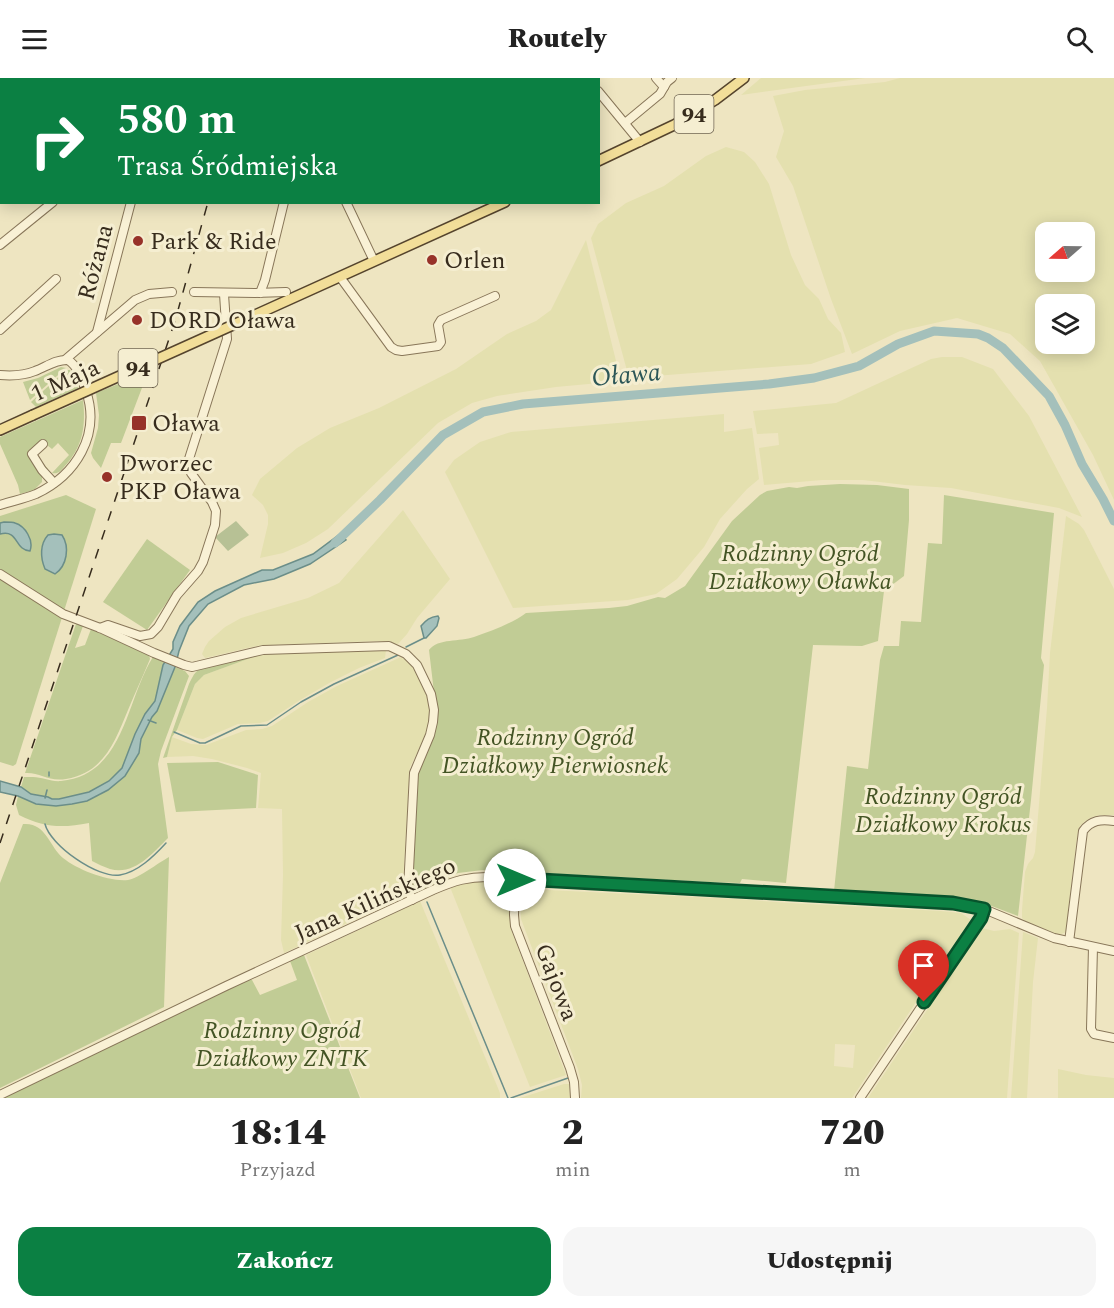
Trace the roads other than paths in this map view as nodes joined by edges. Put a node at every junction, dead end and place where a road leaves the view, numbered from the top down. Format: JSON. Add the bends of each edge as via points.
{"nodes":[{"id":1,"x":656,"y":78,"type":"edge"},
{"id":2,"x":672,"y":78,"type":"edge"},
{"id":3,"x":744,"y":78,"type":"edge"},
{"id":4,"x":664,"y":87,"type":"junction"},
{"id":5,"x":600,"y":94,"type":"edge"},
{"id":6,"x":625,"y":123,"type":"junction"},
{"id":7,"x":640,"y":142,"type":"junction"},
{"id":8,"x":600,"y":160,"type":"edge"},
{"id":9,"x":51,"y":204,"type":"edge"},
{"id":10,"x":130,"y":204,"type":"edge"},
{"id":11,"x":284,"y":204,"type":"edge"},
{"id":12,"x":346,"y":204,"type":"edge"},
{"id":13,"x":501,"y":204,"type":"edge"},
{"id":14,"x":0,"y":245,"type":"edge"},
{"id":15,"x":374,"y":261,"type":"junction"},
{"id":16,"x":340,"y":277,"type":"junction"},
{"id":17,"x":56,"y":279,"type":"dead end"},
{"id":18,"x":286,"y":291,"type":"dead end"},
{"id":19,"x":172,"y":292,"type":"dead end"},
{"id":20,"x":194,"y":292,"type":"dead end"},
{"id":21,"x":260,"y":293,"type":"junction"},
{"id":22,"x":224,"y":294,"type":"junction"},
{"id":23,"x":495,"y":296,"type":"dead end"},
{"id":24,"x":104,"y":306,"type":"junction"},
{"id":25,"x":118,"y":314,"type":"junction"},
{"id":26,"x":0,"y":330,"type":"edge"},
{"id":27,"x":97,"y":332,"type":"junction"},
{"id":28,"x":63,"y":360,"type":"junction"},
{"id":29,"x":0,"y":375,"type":"edge"},
{"id":30,"x":0,"y":430,"type":"edge"},
{"id":31,"x":43,"y":444,"type":"dead end"},
{"id":32,"x":54,"y":483,"type":"junction"},
{"id":33,"x":0,"y":505,"type":"edge"},
{"id":34,"x":0,"y":574,"type":"edge"},
{"id":35,"x":98,"y":627,"type":"junction"},
{"id":36,"x":1114,"y":821,"type":"edge"},
{"id":37,"x":515,"y":878,"type":"junction"},
{"id":38,"x":412,"y":900,"type":"junction"},
{"id":39,"x":984,"y":909,"type":"junction"},
{"id":40,"x":1069,"y":942,"type":"junction"},
{"id":41,"x":1093,"y":947,"type":"junction"},
{"id":42,"x":1114,"y":951,"type":"edge"},
{"id":43,"x":1114,"y":1038,"type":"edge"},
{"id":44,"x":0,"y":1095,"type":"edge"},
{"id":45,"x":575,"y":1098,"type":"edge"},
{"id":46,"x":860,"y":1098,"type":"edge"}],
"edges":[{"from":1,"to":4,"type":"street"},
{"from":2,"to":4,"type":"street"},
{"from":3,"to":7,"type":"main road","number":"94","via":[[692,115]]},
{"from":4,"to":6,"type":"street"},
{"from":5,"to":6,"type":"street"},
{"from":6,"to":7,"type":"street"},
{"from":7,"to":8,"type":"main road","number":"94"},
{"from":9,"to":14,"type":"street"},
{"from":10,"to":24,"type":"street","name":"Różana"},
{"from":11,"to":21,"type":"street"},
{"from":12,"to":15,"type":"street"},
{"from":13,"to":15,"type":"main road","number":"94"},
{"from":15,"to":16,"type":"main road","number":"94"},
{"from":16,"to":23,"type":"street","via":[[391,347],[402,351],[438,346],[441,320]]},
{"from":16,"to":30,"type":"main road","name":"1 Maja","number":"94","bridge":true},
{"from":17,"to":26,"type":"street"},
{"from":18,"to":21,"type":"street"},
{"from":19,"to":25,"type":"street","via":[[138,298]]},
{"from":20,"to":22,"type":"street"},
{"from":21,"to":22,"type":"street"},
{"from":22,"to":35,"type":"street","via":[[227,339],[188,464],[215,506],[215,525],[203,562],[154,632],[144,636],[108,625]]},
{"from":24,"to":25,"type":"street"},
{"from":24,"to":27,"type":"street","name":"Różana"},
{"from":25,"to":27,"type":"street"},
{"from":27,"to":28,"type":"street"},
{"from":28,"to":29,"type":"street","via":[[23,375]]},
{"from":28,"to":32,"type":"street","via":[[75,365],[88,395],[90,426],[79,459]]},
{"from":31,"to":32,"type":"street","via":[[32,454]]},
{"from":32,"to":33,"type":"street","via":[[36,494]]},
{"from":34,"to":35,"type":"street","via":[[63,615]]},
{"from":35,"to":38,"type":"street","via":[[192,667],[263,650],[294,648],[389,646],[410,658],[423,676],[434,710],[430,735],[414,773],[408,889]]},
{"from":36,"to":40,"type":"street","via":[[1096,820],[1083,831]]},
{"from":37,"to":38,"type":"street","name":"Jana Kilińskiego","via":[[463,878]]},
{"from":37,"to":39,"type":"street","name":"Jana Kilińskiego","via":[[953,903]]},
{"from":37,"to":45,"type":"street","name":"Gajowa","via":[[515,926],[570,1068]]},
{"from":38,"to":44,"type":"street","name":"Jana Kilińskiego"},
{"from":39,"to":40,"type":"street","name":"Jana Kilińskiego"},
{"from":39,"to":46,"type":"street"},
{"from":40,"to":41,"type":"street","name":"Jana Kilińskiego"},
{"from":41,"to":42,"type":"street","name":"Jana Kilińskiego"},
{"from":41,"to":43,"type":"street","via":[[1091,1029],[1094,1034]]}]}
